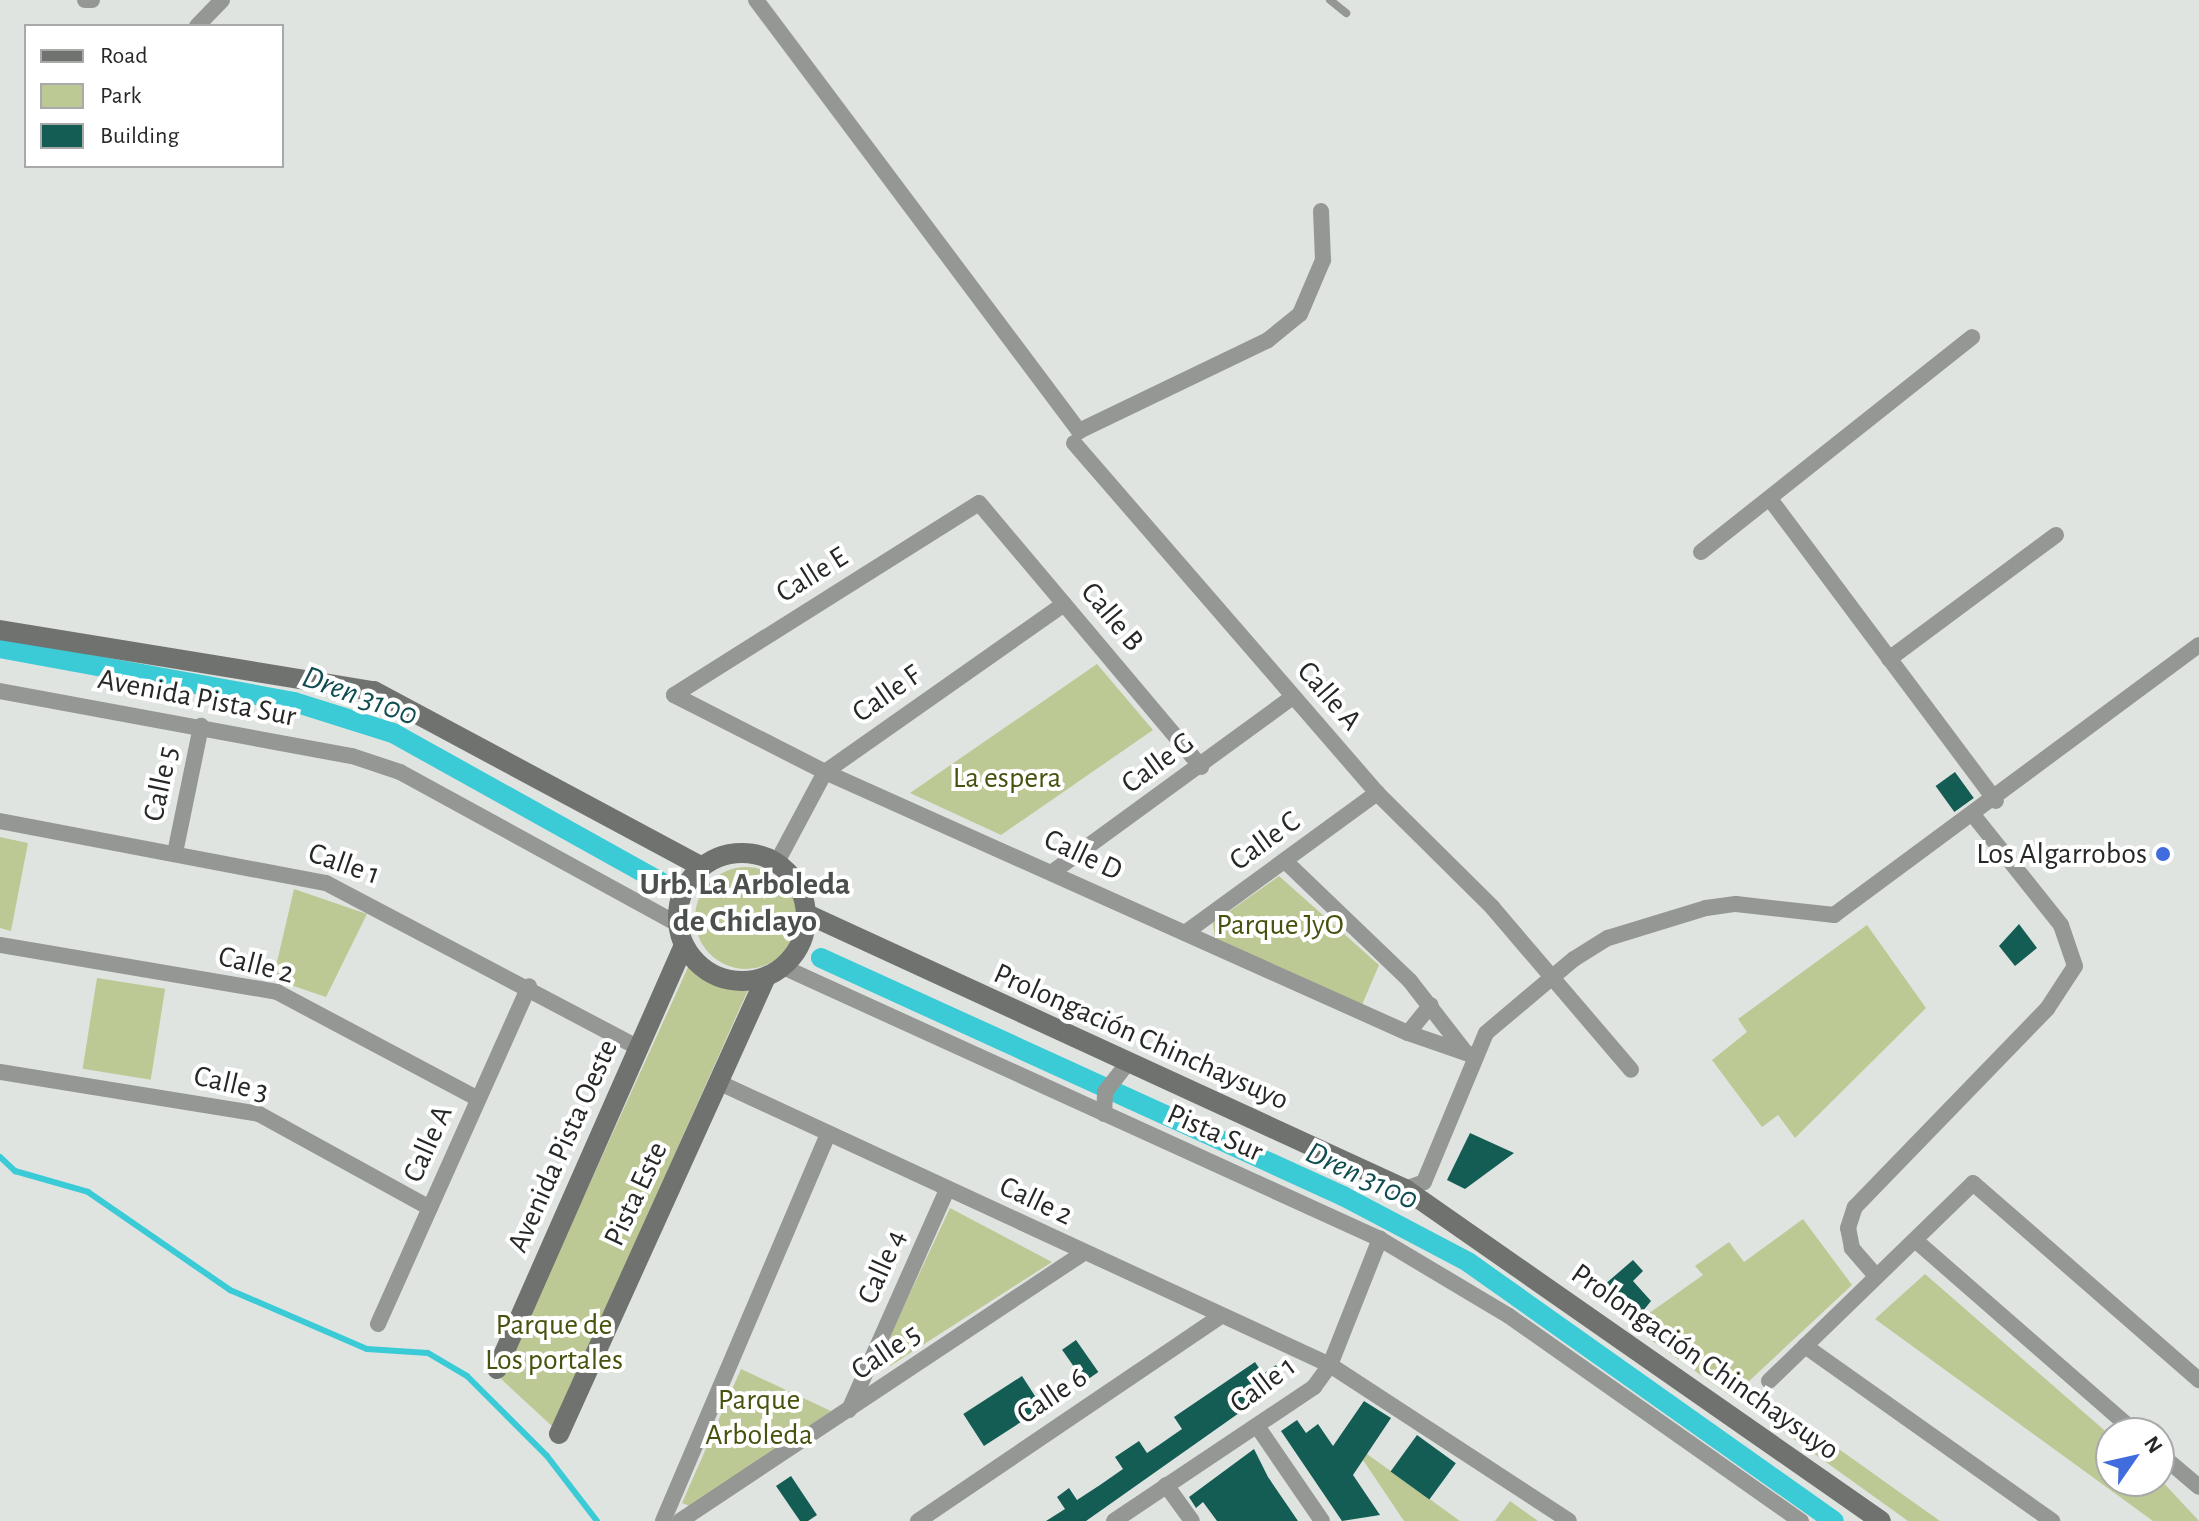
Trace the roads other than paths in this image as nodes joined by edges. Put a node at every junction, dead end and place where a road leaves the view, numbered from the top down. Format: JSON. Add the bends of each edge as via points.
{"nodes":[{"id":1,"x":85,"y":0,"type":"edge"},
{"id":2,"x":92,"y":0,"type":"edge"},
{"id":3,"x":222,"y":0,"type":"edge"},
{"id":4,"x":756,"y":0,"type":"edge"},
{"id":5,"x":1330,"y":0,"type":"edge"},
{"id":6,"x":1346,"y":13,"type":"dead end"},
{"id":7,"x":199,"y":24,"type":"edge"},
{"id":8,"x":1321,"y":211,"type":"dead end"},
{"id":9,"x":1972,"y":337,"type":"dead end"},
{"id":10,"x":1074,"y":443,"type":"dead end"},
{"id":11,"x":1770,"y":499,"type":"junction"},
{"id":12,"x":979,"y":503,"type":"joint"},
{"id":13,"x":2056,"y":535,"type":"dead end"},
{"id":14,"x":1701,"y":552,"type":"dead end"},
{"id":15,"x":1064,"y":604,"type":"junction"},
{"id":16,"x":0,"y":630,"type":"edge"},
{"id":17,"x":2199,"y":645,"type":"edge"},
{"id":18,"x":1889,"y":659,"type":"junction"},
{"id":19,"x":0,"y":691,"type":"edge"},
{"id":20,"x":674,"y":695,"type":"joint"},
{"id":21,"x":1293,"y":697,"type":"junction"},
{"id":22,"x":201,"y":726,"type":"junction"},
{"id":23,"x":1201,"y":767,"type":"junction"},
{"id":24,"x":825,"y":772,"type":"junction"},
{"id":25,"x":1377,"y":793,"type":"junction"},
{"id":26,"x":1996,"y":801,"type":"junction"},
{"id":27,"x":1974,"y":816,"type":"junction"},
{"id":28,"x":0,"y":821,"type":"edge"},
{"id":29,"x":175,"y":853,"type":"junction"},
{"id":30,"x":1285,"y":861,"type":"junction"},
{"id":31,"x":777,"y":862,"type":"junction"},
{"id":32,"x":701,"y":866,"type":"junction"},
{"id":33,"x":1054,"y":871,"type":"junction"},
{"id":34,"x":807,"y":914,"type":"junction"},
{"id":35,"x":678,"y":924,"type":"junction"},
{"id":36,"x":1185,"y":933,"type":"junction"},
{"id":37,"x":0,"y":945,"type":"edge"},
{"id":38,"x":684,"y":946,"type":"junction"},
{"id":39,"x":774,"y":972,"type":"junction"},
{"id":40,"x":1550,"y":978,"type":"junction"},
{"id":41,"x":529,"y":986,"type":"junction"},
{"id":42,"x":1431,"y":1005,"type":"junction"},
{"id":43,"x":1408,"y":1033,"type":"junction"},
{"id":44,"x":639,"y":1048,"type":"junction"},
{"id":45,"x":1469,"y":1054,"type":"junction"},
{"id":46,"x":1123,"y":1067,"type":"junction"},
{"id":47,"x":1631,"y":1070,"type":"dead end"},
{"id":48,"x":0,"y":1072,"type":"edge"},
{"id":49,"x":720,"y":1083,"type":"junction"},
{"id":50,"x":478,"y":1099,"type":"junction"},
{"id":51,"x":1103,"y":1109,"type":"junction"},
{"id":52,"x":828,"y":1134,"type":"junction"},
{"id":53,"x":1405,"y":1189,"type":"junction"},
{"id":54,"x":947,"y":1190,"type":"junction"},
{"id":55,"x":430,"y":1208,"type":"junction"},
{"id":56,"x":1380,"y":1239,"type":"junction"},
{"id":57,"x":1915,"y":1240,"type":"junction"},
{"id":58,"x":1082,"y":1254,"type":"junction"},
{"id":59,"x":1876,"y":1276,"type":"junction"},
{"id":60,"x":1218,"y":1318,"type":"junction"},
{"id":61,"x":378,"y":1324,"type":"dead end"},
{"id":62,"x":1805,"y":1346,"type":"junction"},
{"id":63,"x":1330,"y":1365,"type":"junction"},
{"id":64,"x":497,"y":1369,"type":"dead end"},
{"id":65,"x":2199,"y":1380,"type":"edge"},
{"id":66,"x":1769,"y":1381,"type":"dead end"},
{"id":67,"x":849,"y":1411,"type":"junction"},
{"id":68,"x":2118,"y":1417,"type":"edge"},
{"id":69,"x":1257,"y":1426,"type":"junction"},
{"id":70,"x":559,"y":1434,"type":"dead end"},
{"id":71,"x":2175,"y":1467,"type":"edge"},
{"id":72,"x":1166,"y":1485,"type":"junction"},
{"id":73,"x":2199,"y":1487,"type":"edge"},
{"id":74,"x":663,"y":1521,"type":"edge"},
{"id":75,"x":680,"y":1521,"type":"edge"},
{"id":76,"x":918,"y":1521,"type":"edge"},
{"id":77,"x":1114,"y":1521,"type":"edge"},
{"id":78,"x":1192,"y":1521,"type":"edge"},
{"id":79,"x":1322,"y":1521,"type":"edge"},
{"id":80,"x":1569,"y":1521,"type":"edge"},
{"id":81,"x":1801,"y":1521,"type":"edge"},
{"id":82,"x":1881,"y":1521,"type":"edge"},
{"id":83,"x":2052,"y":1521,"type":"edge"}],
"edges":[{"from":1,"to":2,"type":"street"},
{"from":3,"to":7,"type":"street"},
{"from":4,"to":8,"type":"street","via":[[1079,431],[1268,340],[1300,314],[1323,260]]},
{"from":5,"to":6,"type":"lane"},
{"from":9,"to":11,"type":"street"},
{"from":10,"to":21,"type":"street","name":"Calle A"},
{"from":11,"to":14,"type":"street"},
{"from":11,"to":18,"type":"street"},
{"from":12,"to":15,"type":"street","name":"Calle B"},
{"from":12,"to":20,"type":"street","name":"Calle E"},
{"from":13,"to":18,"type":"street"},
{"from":15,"to":23,"type":"street","name":"Calle B"},
{"from":15,"to":24,"type":"street","name":"Calle F"},
{"from":16,"to":32,"type":"street","via":[[374,691]]},
{"from":17,"to":26,"type":"street"},
{"from":18,"to":26,"type":"street"},
{"from":19,"to":22,"type":"street","name":"Avenida Pista Sur"},
{"from":20,"to":24,"type":"street","name":"Calle D"},
{"from":21,"to":23,"type":"street","name":"Calle G"},
{"from":21,"to":25,"type":"street","name":"Calle A"},
{"from":22,"to":29,"type":"street","name":"Calle 5"},
{"from":22,"to":35,"type":"street","name":"Avenida Pista Sur","via":[[400,772]]},
{"from":23,"to":33,"type":"street","name":"Calle G"},
{"from":24,"to":31,"type":"street","name":"Calle F"},
{"from":24,"to":33,"type":"street","name":"Calle D"},
{"from":25,"to":30,"type":"street","name":"Calle C"},
{"from":25,"to":40,"type":"street","name":"Calle A","via":[[1492,907]]},
{"from":26,"to":27,"type":"street"},
{"from":27,"to":40,"type":"street","via":[[1834,915],[1736,904],[1706,908],[1608,938]]},
{"from":27,"to":59,"type":"street","via":[[2061,925],[2075,966],[2047,1009],[1855,1207],[1848,1228],[1852,1248]]},
{"from":28,"to":29,"type":"street","name":"Calle 1"},
{"from":29,"to":41,"type":"street","name":"Calle 1","via":[[349,891]]},
{"from":30,"to":36,"type":"street","name":"Calle C"},
{"from":30,"to":42,"type":"street"},
{"from":31,"to":32,"type":"street","via":[[739,852]]},
{"from":31,"to":34,"type":"street","via":[[803,893]]},
{"from":32,"to":35,"type":"street","via":[[683,892]]},
{"from":33,"to":36,"type":"street","name":"Calle D"},
{"from":34,"to":39,"type":"street","via":[[801,943]]},
{"from":34,"to":46,"type":"street","name":"Prolongación Chinchaysuyo"},
{"from":35,"to":38,"type":"street"},
{"from":36,"to":43,"type":"street","name":"Calle D"},
{"from":37,"to":50,"type":"street","name":"Calle 2","via":[[277,992]]},
{"from":38,"to":39,"type":"street","via":[[719,977]]},
{"from":38,"to":44,"type":"street","name":"Avenida Pista Oeste"},
{"from":39,"to":49,"type":"street","name":"Pista Este"},
{"from":39,"to":51,"type":"street","name":"Pista Sur"},
{"from":40,"to":45,"type":"street","via":[[1497,1020]]},
{"from":40,"to":47,"type":"street","name":"Calle A"},
{"from":41,"to":44,"type":"street","name":"Calle 1"},
{"from":41,"to":50,"type":"street","name":"Calle A"},
{"from":42,"to":43,"type":"street"},
{"from":42,"to":45,"type":"street"},
{"from":43,"to":45,"type":"street","name":"Calle D"},
{"from":44,"to":64,"type":"street","name":"Avenida Pista Oeste"},
{"from":45,"to":53,"type":"street","via":[[1424,1182]]},
{"from":46,"to":51,"type":"street"},
{"from":46,"to":53,"type":"street","name":"Prolongación Chinchaysuyo"},
{"from":48,"to":55,"type":"street","name":"Calle 3","via":[[259,1114]]},
{"from":49,"to":52,"type":"street","name":"Calle 2"},
{"from":49,"to":70,"type":"street","name":"Pista Este"},
{"from":50,"to":55,"type":"street","name":"Calle A"},
{"from":51,"to":56,"type":"street","name":"Pista Sur"},
{"from":52,"to":54,"type":"street","name":"Calle 2"},
{"from":52,"to":74,"type":"street"},
{"from":53,"to":82,"type":"street","name":"Prolongación Chinchaysuyo"},
{"from":54,"to":58,"type":"street","name":"Calle 2"},
{"from":54,"to":67,"type":"street","name":"Calle 4"},
{"from":55,"to":61,"type":"street","name":"Calle A"},
{"from":56,"to":63,"type":"street","name":"Calle 1"},
{"from":56,"to":81,"type":"street","name":"Pista Sur","via":[[1509,1316]]},
{"from":57,"to":59,"type":"street"},
{"from":57,"to":65,"type":"street","via":[[1973,1183]]},
{"from":57,"to":68,"type":"street"},
{"from":58,"to":60,"type":"street","name":"Calle 2"},
{"from":58,"to":67,"type":"street","name":"Calle 5"},
{"from":59,"to":62,"type":"street"},
{"from":60,"to":63,"type":"street","name":"Calle 2"},
{"from":60,"to":76,"type":"street","name":"Calle 6"},
{"from":62,"to":66,"type":"street"},
{"from":62,"to":83,"type":"street"},
{"from":63,"to":69,"type":"street","name":"Calle 1","via":[[1314,1387]]},
{"from":63,"to":80,"type":"street","name":"Calle 2"},
{"from":67,"to":75,"type":"street","name":"Calle 5"},
{"from":69,"to":72,"type":"street","name":"Calle 1"},
{"from":69,"to":79,"type":"street"},
{"from":71,"to":73,"type":"street"},
{"from":72,"to":77,"type":"street","name":"Calle 1"},
{"from":72,"to":78,"type":"street"}]}
